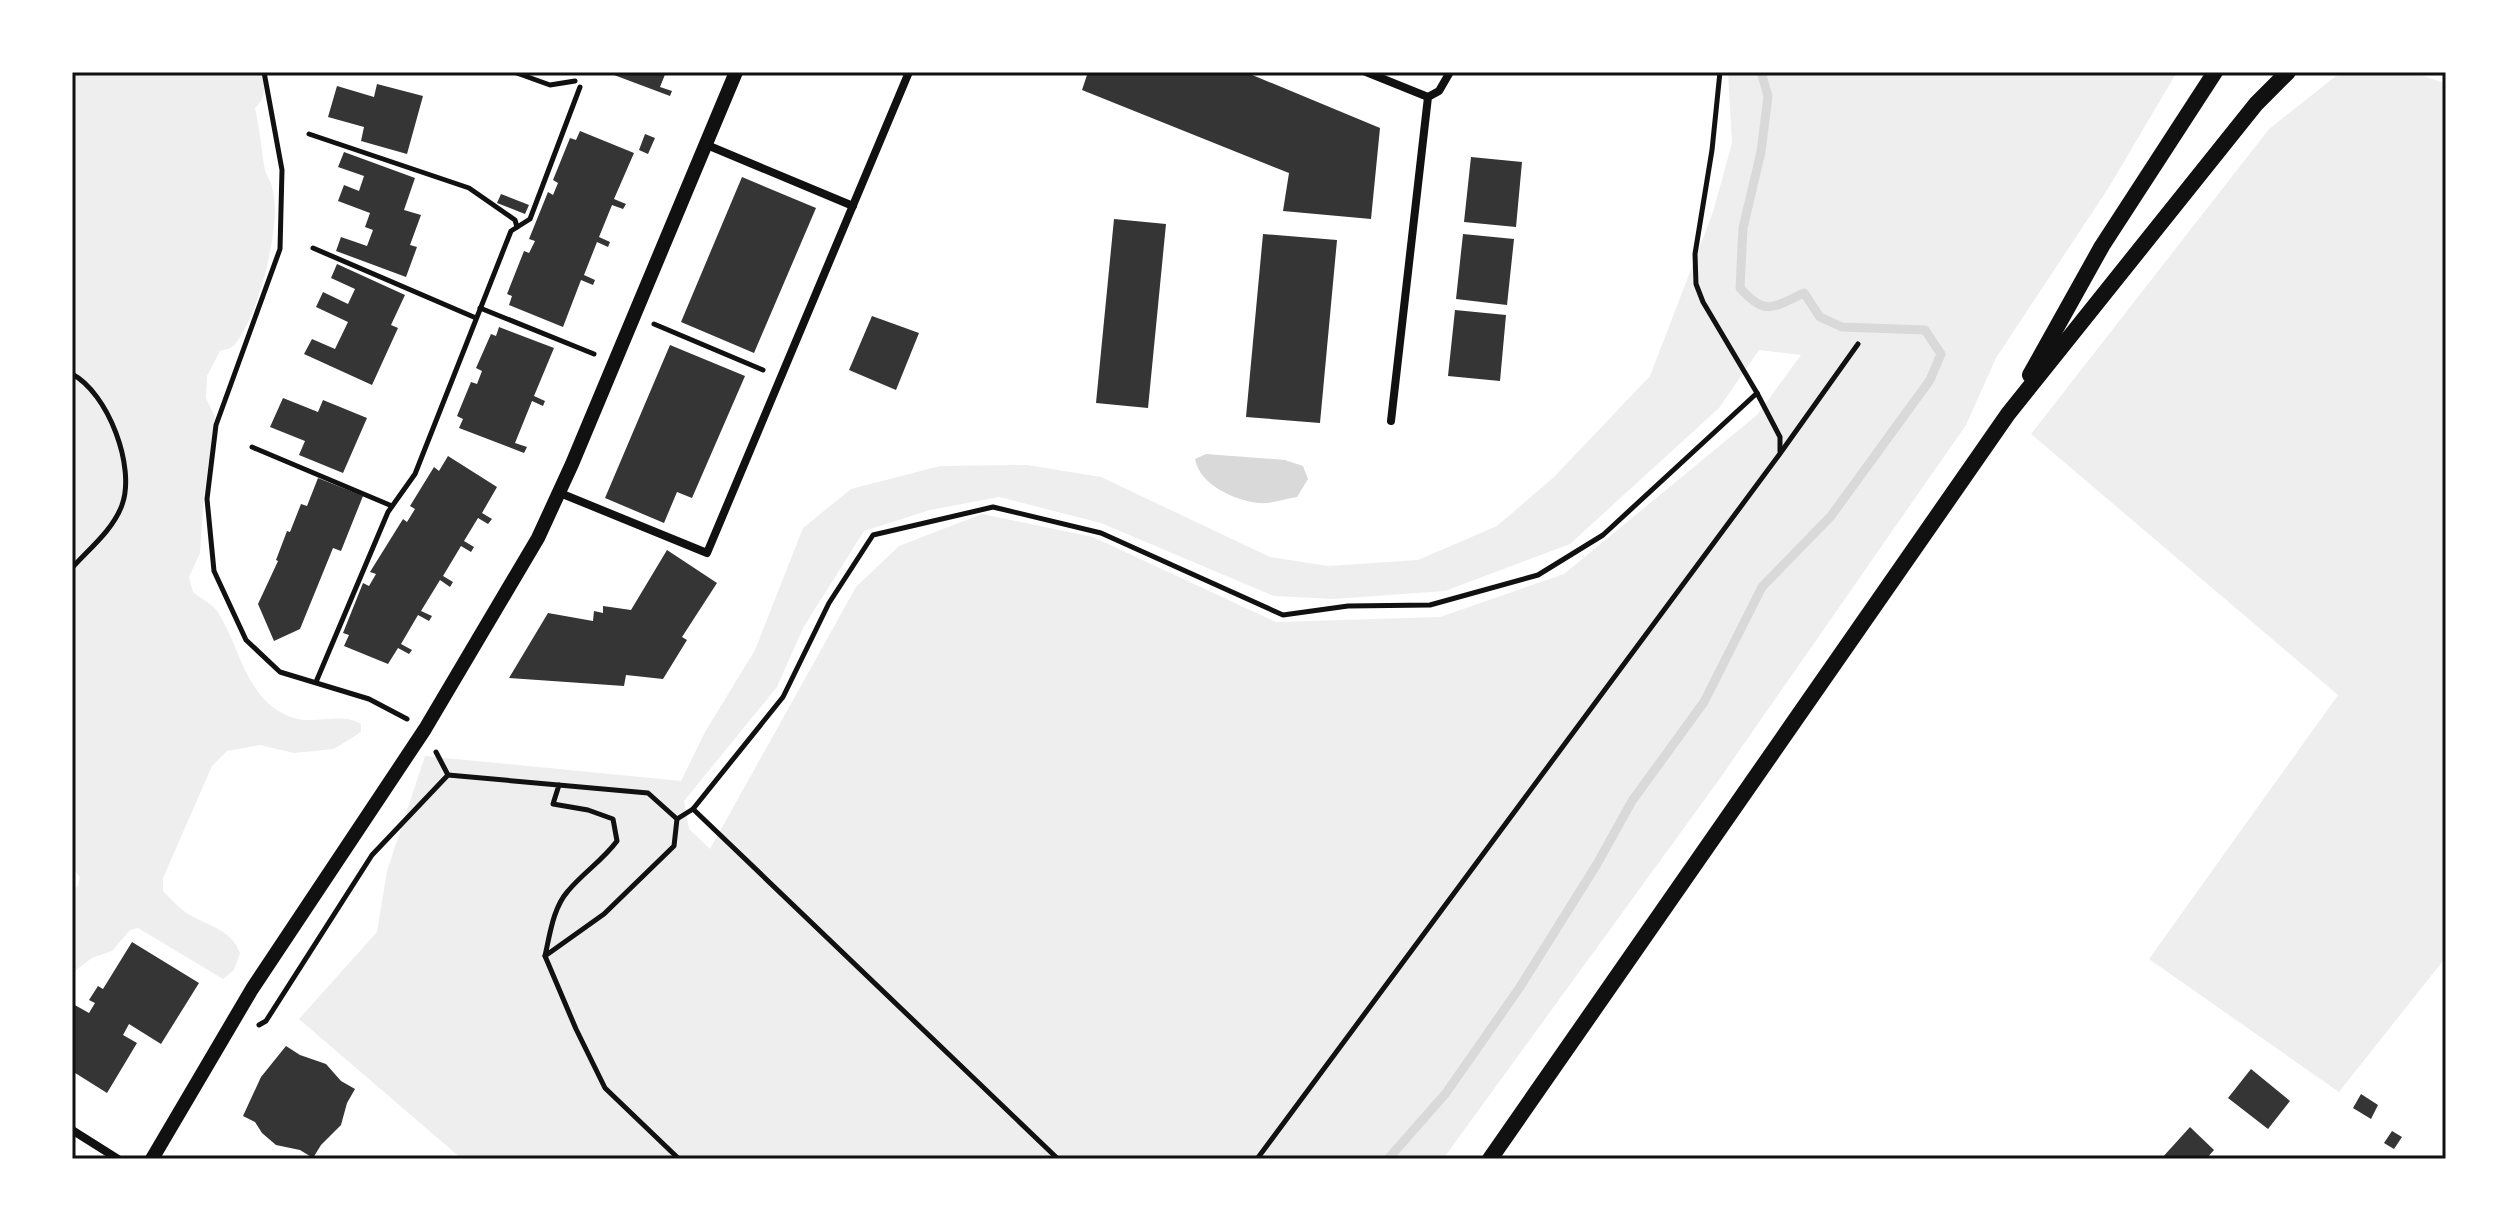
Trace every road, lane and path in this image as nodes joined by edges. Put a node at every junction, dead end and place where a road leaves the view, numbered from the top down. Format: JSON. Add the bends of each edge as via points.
{"nodes":[{"id":1,"x":264,"y":72,"type":"edge"},
{"id":2,"x":514,"y":72,"type":"edge"},
{"id":3,"x":736,"y":72,"type":"edge"},
{"id":4,"x":909,"y":72,"type":"edge"},
{"id":5,"x":1366,"y":72,"type":"edge"},
{"id":6,"x":1450,"y":72,"type":"edge"},
{"id":7,"x":1720,"y":72,"type":"edge"},
{"id":8,"x":2215,"y":72,"type":"edge"},
{"id":9,"x":2288,"y":72,"type":"edge"},
{"id":10,"x":1428,"y":97,"type":"junction"},
{"id":11,"x":309,"y":134,"type":"dead end"},
{"id":12,"x":707,"y":145,"type":"junction"},
{"id":13,"x":853,"y":206,"type":"junction"},
{"id":14,"x":517,"y":227,"type":"junction"},
{"id":15,"x":313,"y":248,"type":"dead end"},
{"id":16,"x":480,"y":308,"type":"junction"},
{"id":17,"x":635,"y":316,"type":"junction"},
{"id":18,"x":476,"y":318,"type":"junction"},
{"id":19,"x":1858,"y":344,"type":"dead end"},
{"id":20,"x":615,"y":363,"type":"junction"},
{"id":21,"x":72,"y":374,"type":"edge"},
{"id":22,"x":781,"y":378,"type":"junction"},
{"id":23,"x":1757,"y":393,"type":"junction"},
{"id":24,"x":2008,"y":414,"type":"junction"},
{"id":25,"x":1391,"y":421,"type":"dead end"},
{"id":26,"x":252,"y":447,"type":"dead end"},
{"id":27,"x":1779,"y":455,"type":"junction"},
{"id":28,"x":560,"y":493,"type":"junction"},
{"id":29,"x":392,"y":506,"type":"junction"},
{"id":30,"x":72,"y":568,"type":"edge"},
{"id":31,"x":316,"y":682,"type":"junction"},
{"id":32,"x":425,"y":729,"type":"junction"},
{"id":33,"x":559,"y":785,"type":"junction"},
{"id":34,"x":693,"y":809,"type":"junction"},
{"id":35,"x":677,"y":819,"type":"junction"},
{"id":36,"x":545,"y":956,"type":"junction"},
{"id":37,"x":254,"y":1029,"type":"dead end"},
{"id":38,"x":72,"y":1130,"type":"edge"},
{"id":39,"x":118,"y":1159,"type":"edge"},
{"id":40,"x":152,"y":1159,"type":"edge"},
{"id":41,"x":679,"y":1159,"type":"edge"},
{"id":42,"x":1058,"y":1159,"type":"edge"},
{"id":43,"x":1257,"y":1159,"type":"edge"},
{"id":44,"x":1490,"y":1159,"type":"edge"}],
"edges":[{"from":1,"to":31,"type":"path","via":[[282,170],[280,249],[216,425],[207,499],[214,571],[246,640],[280,672]]},
{"from":2,"to":14,"type":"path","via":[[550,85],[578,84],[530,219]]},
{"from":3,"to":12,"type":"street"},
{"from":4,"to":13,"type":"street"},
{"from":5,"to":10,"type":"street"},
{"from":6,"to":10,"type":"street","via":[[1439,91]]},
{"from":7,"to":23,"type":"path","via":[[1695,254],[1696,284]]},
{"from":8,"to":24,"type":"main road","via":[[2102,246]]},
{"from":9,"to":24,"type":"main road","via":[[2256,104]]},
{"from":10,"to":25,"type":"street"},
{"from":11,"to":14,"type":"path","via":[[469,188],[515,220]]},
{"from":12,"to":13,"type":"street"},
{"from":12,"to":17,"type":"street"},
{"from":13,"to":22,"type":"street"},
{"from":14,"to":16,"type":"path"},
{"from":15,"to":18,"type":"path"},
{"from":16,"to":18,"type":"path"},
{"from":16,"to":20,"type":"path"},
{"from":17,"to":20,"type":"street"},
{"from":17,"to":22,"type":"path"},
{"from":18,"to":29,"type":"path","via":[[415,474]]},
{"from":19,"to":27,"type":"path"},
{"from":20,"to":28,"type":"street"},
{"from":21,"to":30,"type":"path","via":[[91,387],[111,422],[126,483],[113,523]]},
{"from":22,"to":28,"type":"street","via":[[707,553]]},
{"from":23,"to":27,"type":"path","via":[[1780,437]]},
{"from":23,"to":34,"type":"path","via":[[1603,535],[1538,575],[1430,605],[1348,606],[1283,615],[1101,533],[993,507],[873,535],[829,603],[783,697]]},
{"from":24,"to":44,"type":"main road"},
{"from":26,"to":29,"type":"path"},
{"from":27,"to":43,"type":"path"},
{"from":28,"to":32,"type":"street"},
{"from":29,"to":31,"type":"path"},
{"from":31,"to":32,"type":"path","via":[[369,699]]},
{"from":32,"to":40,"type":"street","via":[[252,989]]},
{"from":33,"to":35,"type":"path","via":[[648,793]]},
{"from":33,"to":36,"type":"path","via":[[553,804],[613,819],[617,841],[567,891]]},
{"from":33,"to":37,"type":"path","via":[[448,775],[372,855],[266,1021]]},
{"from":34,"to":35,"type":"path"},
{"from":34,"to":42,"type":"path"},
{"from":35,"to":36,"type":"path","via":[[674,846],[604,914]]},
{"from":36,"to":41,"type":"path","via":[[605,1088]]},
{"from":38,"to":39,"type":"street"}]}
